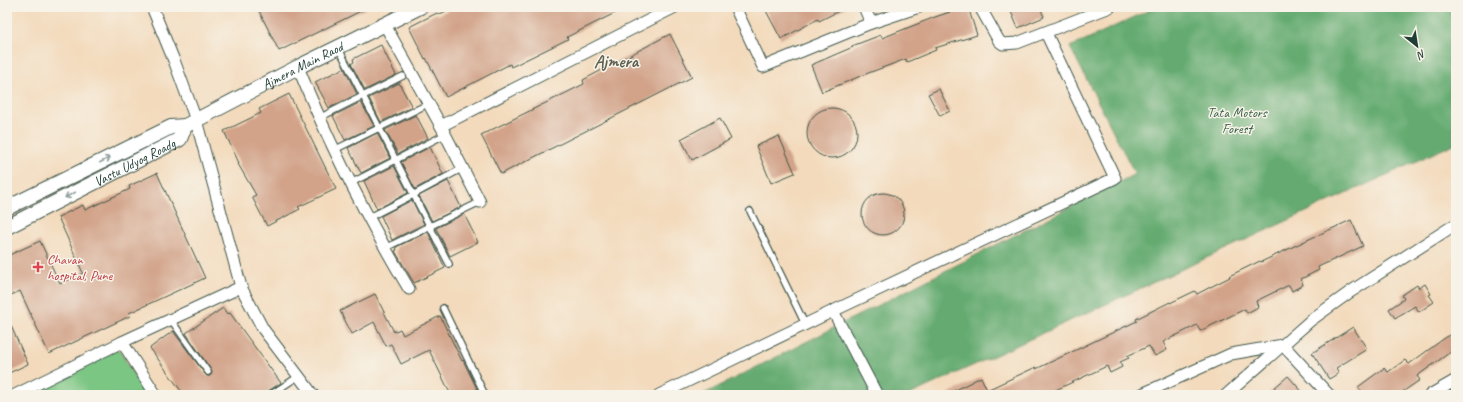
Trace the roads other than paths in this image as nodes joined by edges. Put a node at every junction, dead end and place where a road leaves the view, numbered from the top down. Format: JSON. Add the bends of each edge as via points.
{"nodes":[{"id":1,"x":152,"y":7,"type":"edge"},
{"id":2,"x":420,"y":7,"type":"edge"},
{"id":3,"x":675,"y":7,"type":"edge"},
{"id":4,"x":735,"y":7,"type":"edge"},
{"id":5,"x":864,"y":7,"type":"edge"},
{"id":6,"x":919,"y":7,"type":"edge"},
{"id":7,"x":980,"y":7,"type":"edge"},
{"id":8,"x":1110,"y":7,"type":"edge"},
{"id":9,"x":871,"y":23,"type":"junction"},
{"id":10,"x":385,"y":24,"type":"junction"},
{"id":11,"x":1046,"y":33,"type":"junction"},
{"id":12,"x":338,"y":47,"type":"junction"},
{"id":13,"x":298,"y":67,"type":"junction"},
{"id":14,"x":403,"y":76,"type":"dead end"},
{"id":15,"x":363,"y":96,"type":"junction"},
{"id":16,"x":422,"y":107,"type":"dead end"},
{"id":17,"x":319,"y":118,"type":"junction"},
{"id":18,"x":191,"y":123,"type":"junction"},
{"id":19,"x":379,"y":128,"type":"junction"},
{"id":20,"x":443,"y":130,"type":"junction"},
{"id":21,"x":334,"y":150,"type":"junction"},
{"id":22,"x":396,"y":161,"type":"junction"},
{"id":23,"x":463,"y":168,"type":"junction"},
{"id":24,"x":351,"y":183,"type":"junction"},
{"id":25,"x":413,"y":195,"type":"junction"},
{"id":26,"x":480,"y":202,"type":"joint"},
{"id":27,"x":7,"y":208,"type":"edge"},
{"id":28,"x":750,"y":211,"type":"dead end"},
{"id":29,"x":368,"y":218,"type":"junction"},
{"id":30,"x":1456,"y":224,"type":"edge"},
{"id":31,"x":430,"y":226,"type":"junction"},
{"id":32,"x":7,"y":227,"type":"edge"},
{"id":33,"x":385,"y":248,"type":"junction"},
{"id":34,"x":449,"y":264,"type":"dead end"},
{"id":35,"x":241,"y":287,"type":"junction"},
{"id":36,"x":409,"y":289,"type":"dead end"},
{"id":37,"x":443,"y":308,"type":"dead end"},
{"id":38,"x":833,"y":311,"type":"junction"},
{"id":39,"x":171,"y":320,"type":"junction"},
{"id":40,"x":805,"y":324,"type":"junction"},
{"id":41,"x":122,"y":342,"type":"junction"},
{"id":42,"x":1282,"y":345,"type":"junction"},
{"id":43,"x":208,"y":372,"type":"dead end"},
{"id":44,"x":299,"y":376,"type":"junction"},
{"id":45,"x":1456,"y":380,"type":"edge"},
{"id":46,"x":15,"y":395,"type":"edge"},
{"id":47,"x":156,"y":395,"type":"edge"},
{"id":48,"x":270,"y":395,"type":"edge"},
{"id":49,"x":313,"y":395,"type":"edge"},
{"id":50,"x":485,"y":395,"type":"edge"},
{"id":51,"x":659,"y":395,"type":"edge"},
{"id":52,"x":877,"y":395,"type":"edge"},
{"id":53,"x":1140,"y":395,"type":"edge"},
{"id":54,"x":1226,"y":395,"type":"edge"},
{"id":55,"x":1329,"y":395,"type":"edge"},
{"id":56,"x":1430,"y":395,"type":"edge"}],
"edges":[{"from":1,"to":18,"type":"street","via":[[175,63]]},
{"from":2,"to":10,"type":"street","name":"Ajmera Main Raod"},
{"from":3,"to":20,"type":"street"},
{"from":4,"to":9,"type":"street","via":[[763,67]]},
{"from":5,"to":9,"type":"street"},
{"from":6,"to":9,"type":"street"},
{"from":7,"to":11,"type":"street","via":[[993,34],[1003,44],[1017,43]]},
{"from":8,"to":11,"type":"street"},
{"from":10,"to":12,"type":"street","name":"Ajmera Main Raod"},
{"from":10,"to":20,"type":"street"},
{"from":11,"to":38,"type":"street","via":[[1115,178]]},
{"from":12,"to":13,"type":"street","name":"Ajmera Main Raod"},
{"from":12,"to":15,"type":"lane"},
{"from":13,"to":17,"type":"street"},
{"from":13,"to":18,"type":"street","name":"Ajmera Main Raod"},
{"from":14,"to":15,"type":"lane"},
{"from":15,"to":17,"type":"lane"},
{"from":15,"to":19,"type":"lane"},
{"from":16,"to":19,"type":"lane"},
{"from":17,"to":21,"type":"street"},
{"from":27,"to":18,"type":"street","name":"Vastu Udyog Roadg","one_way":true,"via":[[171,126]]},
{"from":18,"to":32,"type":"street","name":"Vastu Udyog Roadg","one_way":true,"via":[[180,138]]},
{"from":18,"to":35,"type":"street"},
{"from":19,"to":21,"type":"lane"},
{"from":19,"to":22,"type":"lane"},
{"from":20,"to":22,"type":"lane"},
{"from":20,"to":23,"type":"street"},
{"from":21,"to":24,"type":"street"},
{"from":22,"to":24,"type":"lane"},
{"from":22,"to":25,"type":"lane"},
{"from":23,"to":25,"type":"lane"},
{"from":23,"to":26,"type":"street"},
{"from":24,"to":29,"type":"street"},
{"from":25,"to":29,"type":"lane"},
{"from":25,"to":31,"type":"lane"},
{"from":26,"to":31,"type":"lane"},
{"from":28,"to":40,"type":"lane"},
{"from":29,"to":33,"type":"street"},
{"from":30,"to":42,"type":"street","via":[[1350,292]]},
{"from":31,"to":33,"type":"lane"},
{"from":31,"to":34,"type":"lane"},
{"from":33,"to":36,"type":"street"},
{"from":35,"to":39,"type":"street"},
{"from":35,"to":44,"type":"street","via":[[263,329]]},
{"from":37,"to":50,"type":"lane"},
{"from":38,"to":40,"type":"street"},
{"from":38,"to":52,"type":"street"},
{"from":39,"to":41,"type":"street"},
{"from":39,"to":43,"type":"lane"},
{"from":40,"to":51,"type":"street"},
{"from":41,"to":46,"type":"street"},
{"from":41,"to":47,"type":"street"},
{"from":42,"to":53,"type":"street","via":[[1231,354]]},
{"from":42,"to":54,"type":"street"},
{"from":42,"to":55,"type":"street"},
{"from":44,"to":48,"type":"lane"},
{"from":44,"to":49,"type":"street"},
{"from":45,"to":56,"type":"street"}]}
